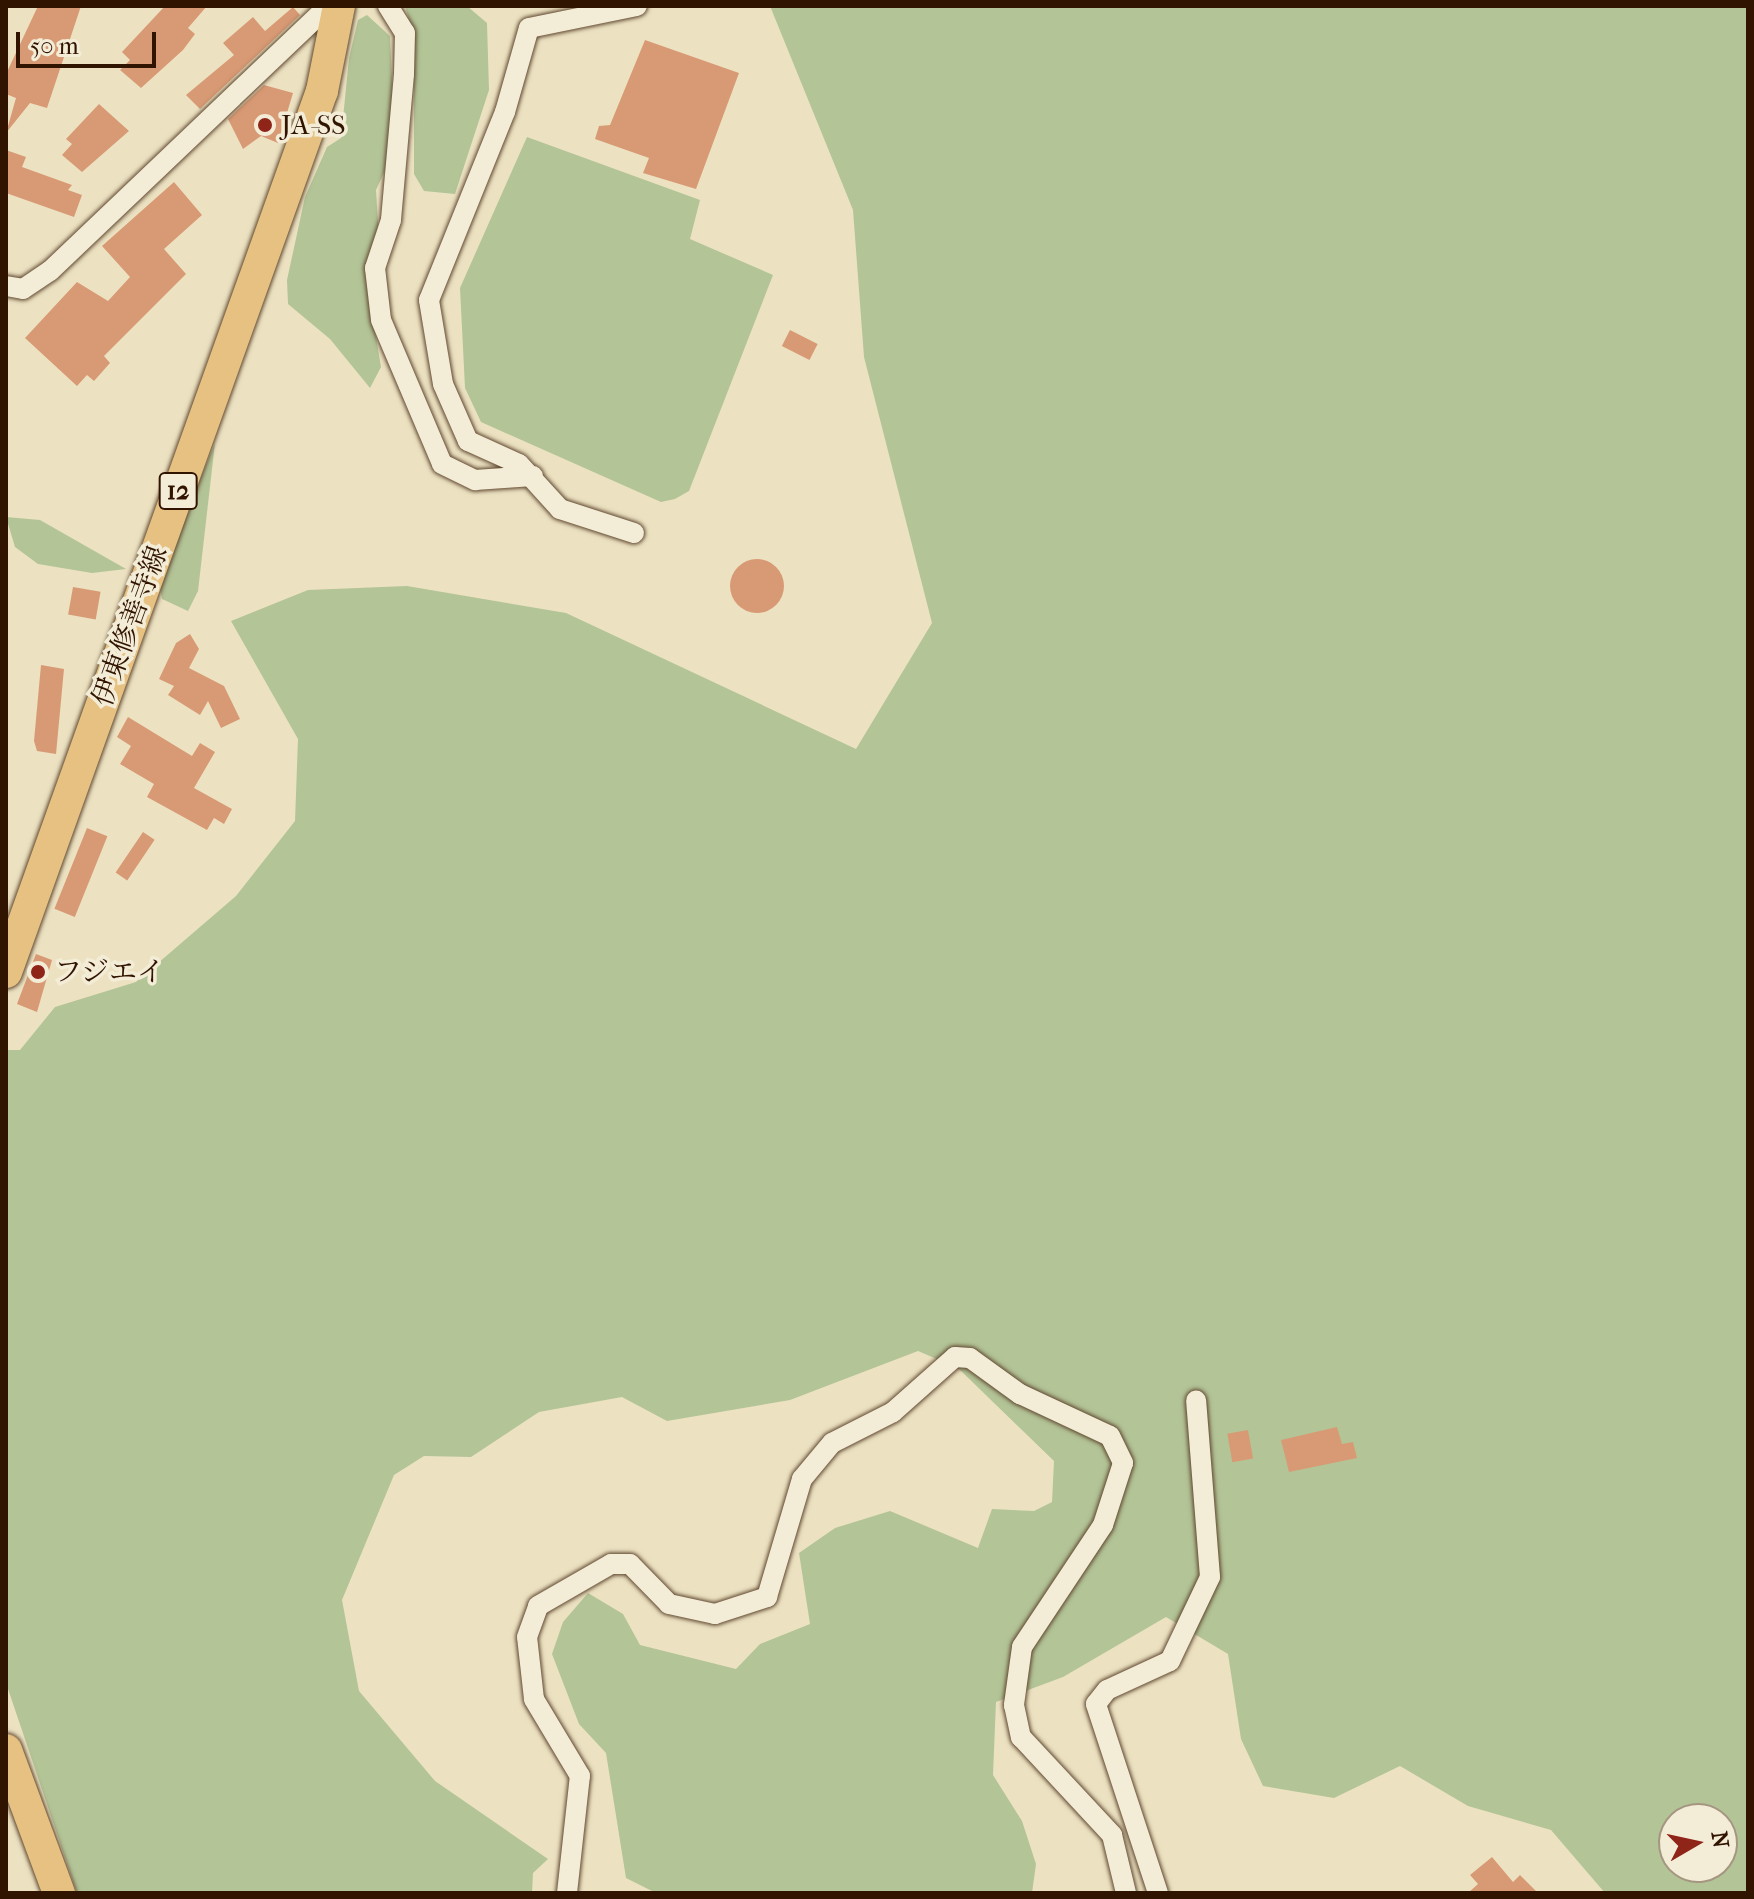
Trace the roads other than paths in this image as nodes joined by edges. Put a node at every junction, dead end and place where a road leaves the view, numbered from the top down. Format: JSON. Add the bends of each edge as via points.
{"nodes":[{"id":1,"x":328,"y":6,"type":"edge"},
{"id":2,"x":339,"y":6,"type":"edge"},
{"id":3,"x":388,"y":6,"type":"edge"},
{"id":4,"x":637,"y":6,"type":"edge"},
{"id":5,"x":6,"y":286,"type":"edge"},
{"id":6,"x":533,"y":476,"type":"junction"},
{"id":7,"x":634,"y":533,"type":"dead end"},
{"id":8,"x":6,"y":972,"type":"edge"},
{"id":9,"x":1196,"y":1401,"type":"dead end"},
{"id":10,"x":6,"y":1750,"type":"edge"},
{"id":11,"x":59,"y":1893,"type":"edge"},
{"id":12,"x":567,"y":1893,"type":"edge"},
{"id":13,"x":1126,"y":1893,"type":"edge"},
{"id":14,"x":1158,"y":1893,"type":"edge"}],
"edges":[{"from":1,"to":5,"type":"street","via":[[50,271],[23,289]]},
{"from":2,"to":8,"type":"main road","name":"伊東修善寺線","number":"12","via":[[322,91]]},
{"from":3,"to":6,"type":"street","via":[[405,33],[391,220],[375,268],[381,320],[442,464],[475,480]]},
{"from":4,"to":6,"type":"street","via":[[529,28],[505,112],[433,275],[431,314],[457,428]]},
{"from":6,"to":7,"type":"street","via":[[544,500]]},
{"from":9,"to":14,"type":"street","via":[[1210,1577],[1170,1661],[1107,1690],[1096,1704]]},
{"from":10,"to":11,"type":"main road"},
{"from":12,"to":13,"type":"street","via":[[580,1776],[531,1687],[527,1637],[538,1606],[611,1564],[630,1564],[669,1604],[715,1614],[767,1597],[802,1479],[832,1443],[893,1412],[955,1357],[970,1358],[1020,1394],[1102,1431],[1123,1463],[1103,1525],[1022,1647],[1014,1705],[1021,1737],[1112,1835]]}]}
